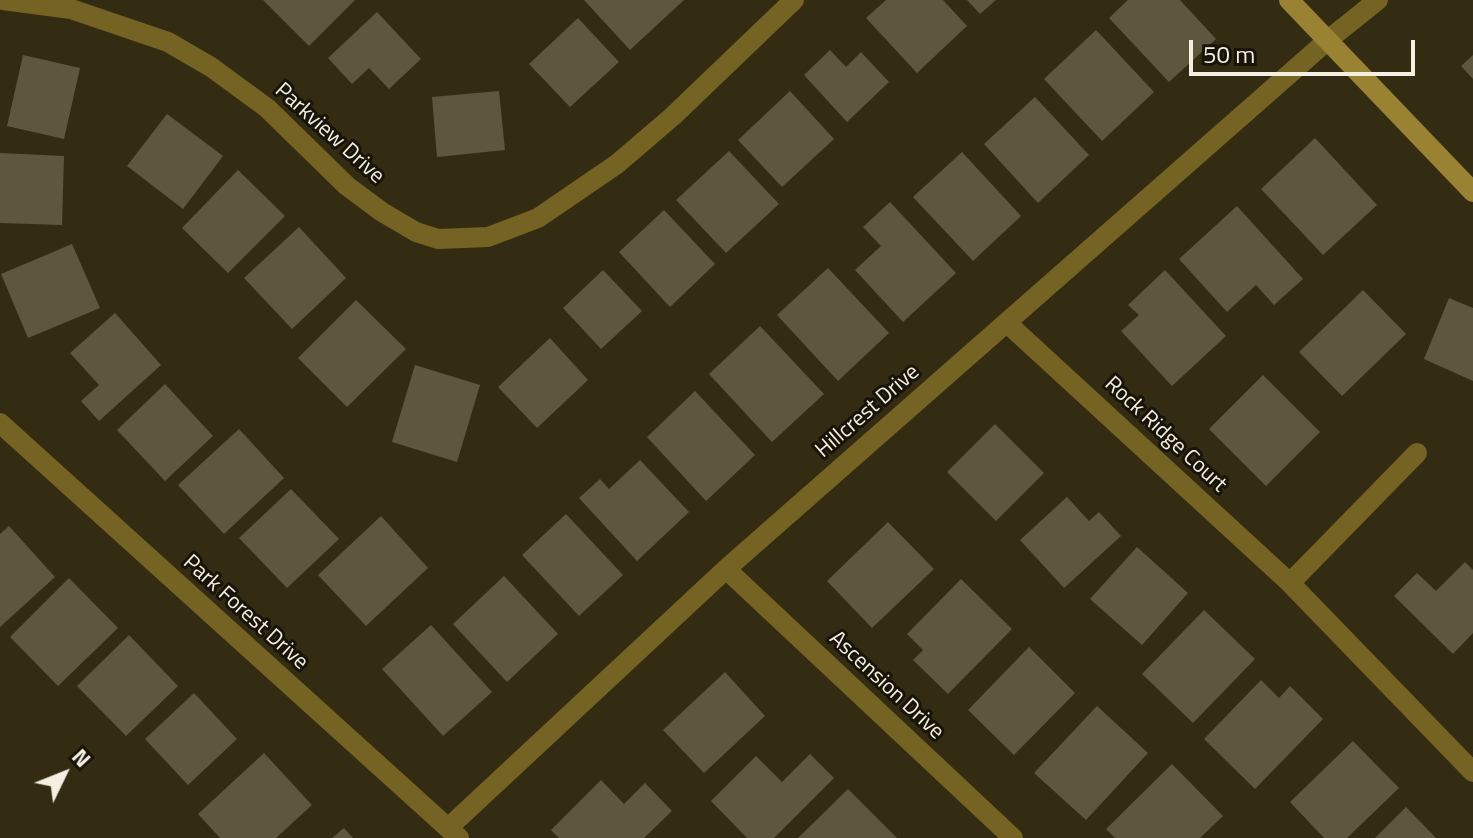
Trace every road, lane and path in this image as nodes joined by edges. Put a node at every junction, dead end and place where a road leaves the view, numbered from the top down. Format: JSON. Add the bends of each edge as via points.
{"nodes":[{"id":1,"x":3,"y":0,"type":"edge"},
{"id":2,"x":794,"y":0,"type":"edge"},
{"id":3,"x":1289,"y":0,"type":"edge"},
{"id":4,"x":1378,"y":0,"type":"edge"},
{"id":5,"x":1328,"y":40,"type":"junction"},
{"id":6,"x":1473,"y":192,"type":"edge"},
{"id":7,"x":1007,"y":323,"type":"junction"},
{"id":8,"x":0,"y":423,"type":"edge"},
{"id":9,"x":1417,"y":453,"type":"dead end"},
{"id":10,"x":726,"y":569,"type":"junction"},
{"id":11,"x":1290,"y":583,"type":"junction"},
{"id":12,"x":1473,"y":772,"type":"edge"},
{"id":13,"x":454,"y":833,"type":"edge"},
{"id":14,"x":1013,"y":838,"type":"edge"}],
"edges":[{"from":1,"to":2,"type":"street","name":"Parkview Drive","via":[[71,9],[168,42],[267,108],[347,186],[382,212],[438,239],[488,237],[538,218],[617,164]]},
{"from":3,"to":5,"type":"street"},
{"from":4,"to":5,"type":"street","name":"Hillcrest Drive"},
{"from":5,"to":6,"type":"street"},
{"from":5,"to":7,"type":"street","name":"Hillcrest Drive"},
{"from":7,"to":10,"type":"street","name":"Hillcrest Drive"},
{"from":7,"to":11,"type":"street","name":"Rock Ridge Court"},
{"from":8,"to":13,"type":"street","name":"Park Forest Drive"},
{"from":9,"to":11,"type":"street"},
{"from":10,"to":13,"type":"street","name":"Hillcrest Drive"},
{"from":10,"to":14,"type":"street","name":"Ascension Drive"},
{"from":11,"to":12,"type":"street","name":"Rock Ridge Court"}]}
